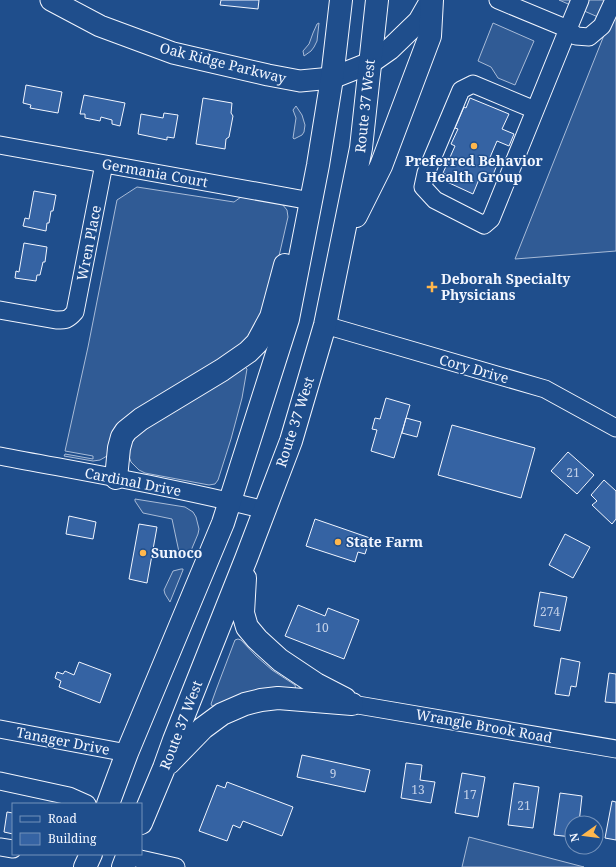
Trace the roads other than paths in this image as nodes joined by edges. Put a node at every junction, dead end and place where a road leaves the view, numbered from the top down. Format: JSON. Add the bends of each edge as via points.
{"nodes":[{"id":1,"x":51,"y":0,"type":"edge"},
{"id":2,"x":341,"y":0,"type":"edge"},
{"id":3,"x":376,"y":0,"type":"edge"},
{"id":4,"x":431,"y":0,"type":"edge"},
{"id":5,"x":498,"y":0,"type":"edge"},
{"id":6,"x":580,"y":0,"type":"edge"},
{"id":7,"x":614,"y":0,"type":"edge"},
{"id":8,"x":568,"y":29,"type":"junction"},
{"id":9,"x":370,"y":63,"type":"junction"},
{"id":10,"x":332,"y":78,"type":"junction"},
{"id":11,"x":535,"y":110,"type":"junction"},
{"id":12,"x":0,"y":145,"type":"edge"},
{"id":13,"x":104,"y":164,"type":"junction"},
{"id":14,"x":310,"y":207,"type":"junction"},
{"id":15,"x":343,"y":242,"type":"junction"},
{"id":16,"x":0,"y":310,"type":"edge"},
{"id":17,"x":325,"y":325,"type":"junction"},
{"id":18,"x":616,"y":428,"type":"edge"},
{"id":19,"x":0,"y":456,"type":"edge"},
{"id":20,"x":116,"y":478,"type":"junction"},
{"id":21,"x":231,"y":501,"type":"junction"},
{"id":22,"x":265,"y":510,"type":"junction"},
{"id":23,"x":246,"y":559,"type":"junction"},
{"id":24,"x":352,"y":704,"type":"junction"},
{"id":25,"x":0,"y":729,"type":"edge"},
{"id":26,"x":616,"y":749,"type":"edge"},
{"id":27,"x":127,"y":753,"type":"junction"},
{"id":28,"x":164,"y":768,"type":"junction"},
{"id":29,"x":0,"y":781,"type":"edge"},
{"id":30,"x":68,"y":800,"type":"edge"},
{"id":31,"x":82,"y":803,"type":"edge"},
{"id":32,"x":108,"y":803,"type":"edge"},
{"id":33,"x":142,"y":821,"type":"edge"},
{"id":34,"x":0,"y":847,"type":"edge"},
{"id":35,"x":12,"y":849,"type":"edge"},
{"id":36,"x":91,"y":855,"type":"edge"},
{"id":37,"x":126,"y":859,"type":"edge"},
{"id":38,"x":85,"y":867,"type":"edge"},
{"id":39,"x":176,"y":867,"type":"edge"}],
"edges":[{"from":1,"to":10,"type":"main road","name":"Oak Ridge Parkway","via":[[100,26],[173,53],[300,81]]},
{"from":2,"to":10,"type":"highway"},
{"from":3,"to":9,"type":"highway","name":"Route 37 West"},
{"from":4,"to":9,"type":"main road","name":"Oak Ridge Parkway","via":[[419,21],[390,49]]},
{"from":4,"to":15,"type":"highway","via":[[430,36],[381,166]]},
{"from":5,"to":8,"type":"street"},
{"from":6,"to":8,"type":"street"},
{"from":7,"to":8,"type":"street","via":[[602,26],[590,37],[576,36]]},
{"from":8,"to":11,"type":"street"},
{"from":9,"to":10,"type":"main road","name":"Oak Ridge Parkway"},
{"from":9,"to":15,"type":"highway","name":"Route 37 West","via":[[361,148]]},
{"from":10,"to":14,"type":"highway"},
{"from":11,"to":11,"type":"street","via":[[491,220],[484,225],[435,200],[423,187],[426,172],[461,90],[473,84]]},
{"from":12,"to":13,"type":"street","name":"Germania Court"},
{"from":13,"to":14,"type":"street","name":"Germania Court"},
{"from":13,"to":16,"type":"street","name":"Wren Place","via":[[75,312],[69,319],[56,320]]},
{"from":14,"to":20,"type":"highway","via":[[285,267],[271,317],[256,343],[248,352],[222,370],[141,419],[126,431],[119,448]]},
{"from":14,"to":21,"type":"highway","via":[[288,319]]},
{"from":15,"to":17,"type":"highway","name":"Route 37 West"},
{"from":17,"to":18,"type":"street","name":"Cory Drive","via":[[545,389]]},
{"from":17,"to":22,"type":"highway","name":"Route 37 West","via":[[291,441]]},
{"from":19,"to":20,"type":"street","name":"Cardinal Drive"},
{"from":20,"to":21,"type":"street","name":"Cardinal Drive"},
{"from":21,"to":22,"type":"street","name":"Cardinal Drive"},
{"from":21,"to":27,"type":"highway"},
{"from":22,"to":23,"type":"highway","name":"Route 37 West"},
{"from":23,"to":24,"type":"highway","via":[[243,613],[247,627],[280,660]]},
{"from":23,"to":28,"type":"highway","name":"Route 37 West"},
{"from":24,"to":26,"type":"street","name":"Wrangle Brook Road"},
{"from":24,"to":28,"type":"highway","via":[[278,698],[245,704],[222,714],[203,728]]},
{"from":25,"to":27,"type":"street","name":"Tanager Drive"},
{"from":27,"to":32,"type":"highway"},
{"from":28,"to":33,"type":"highway","name":"Route 37 West"},
{"from":29,"to":30,"type":"street"},
{"from":30,"to":31,"type":"street"},
{"from":34,"to":35,"type":"street"},
{"from":36,"to":38,"type":"highway"},
{"from":37,"to":39,"type":"street"}]}
